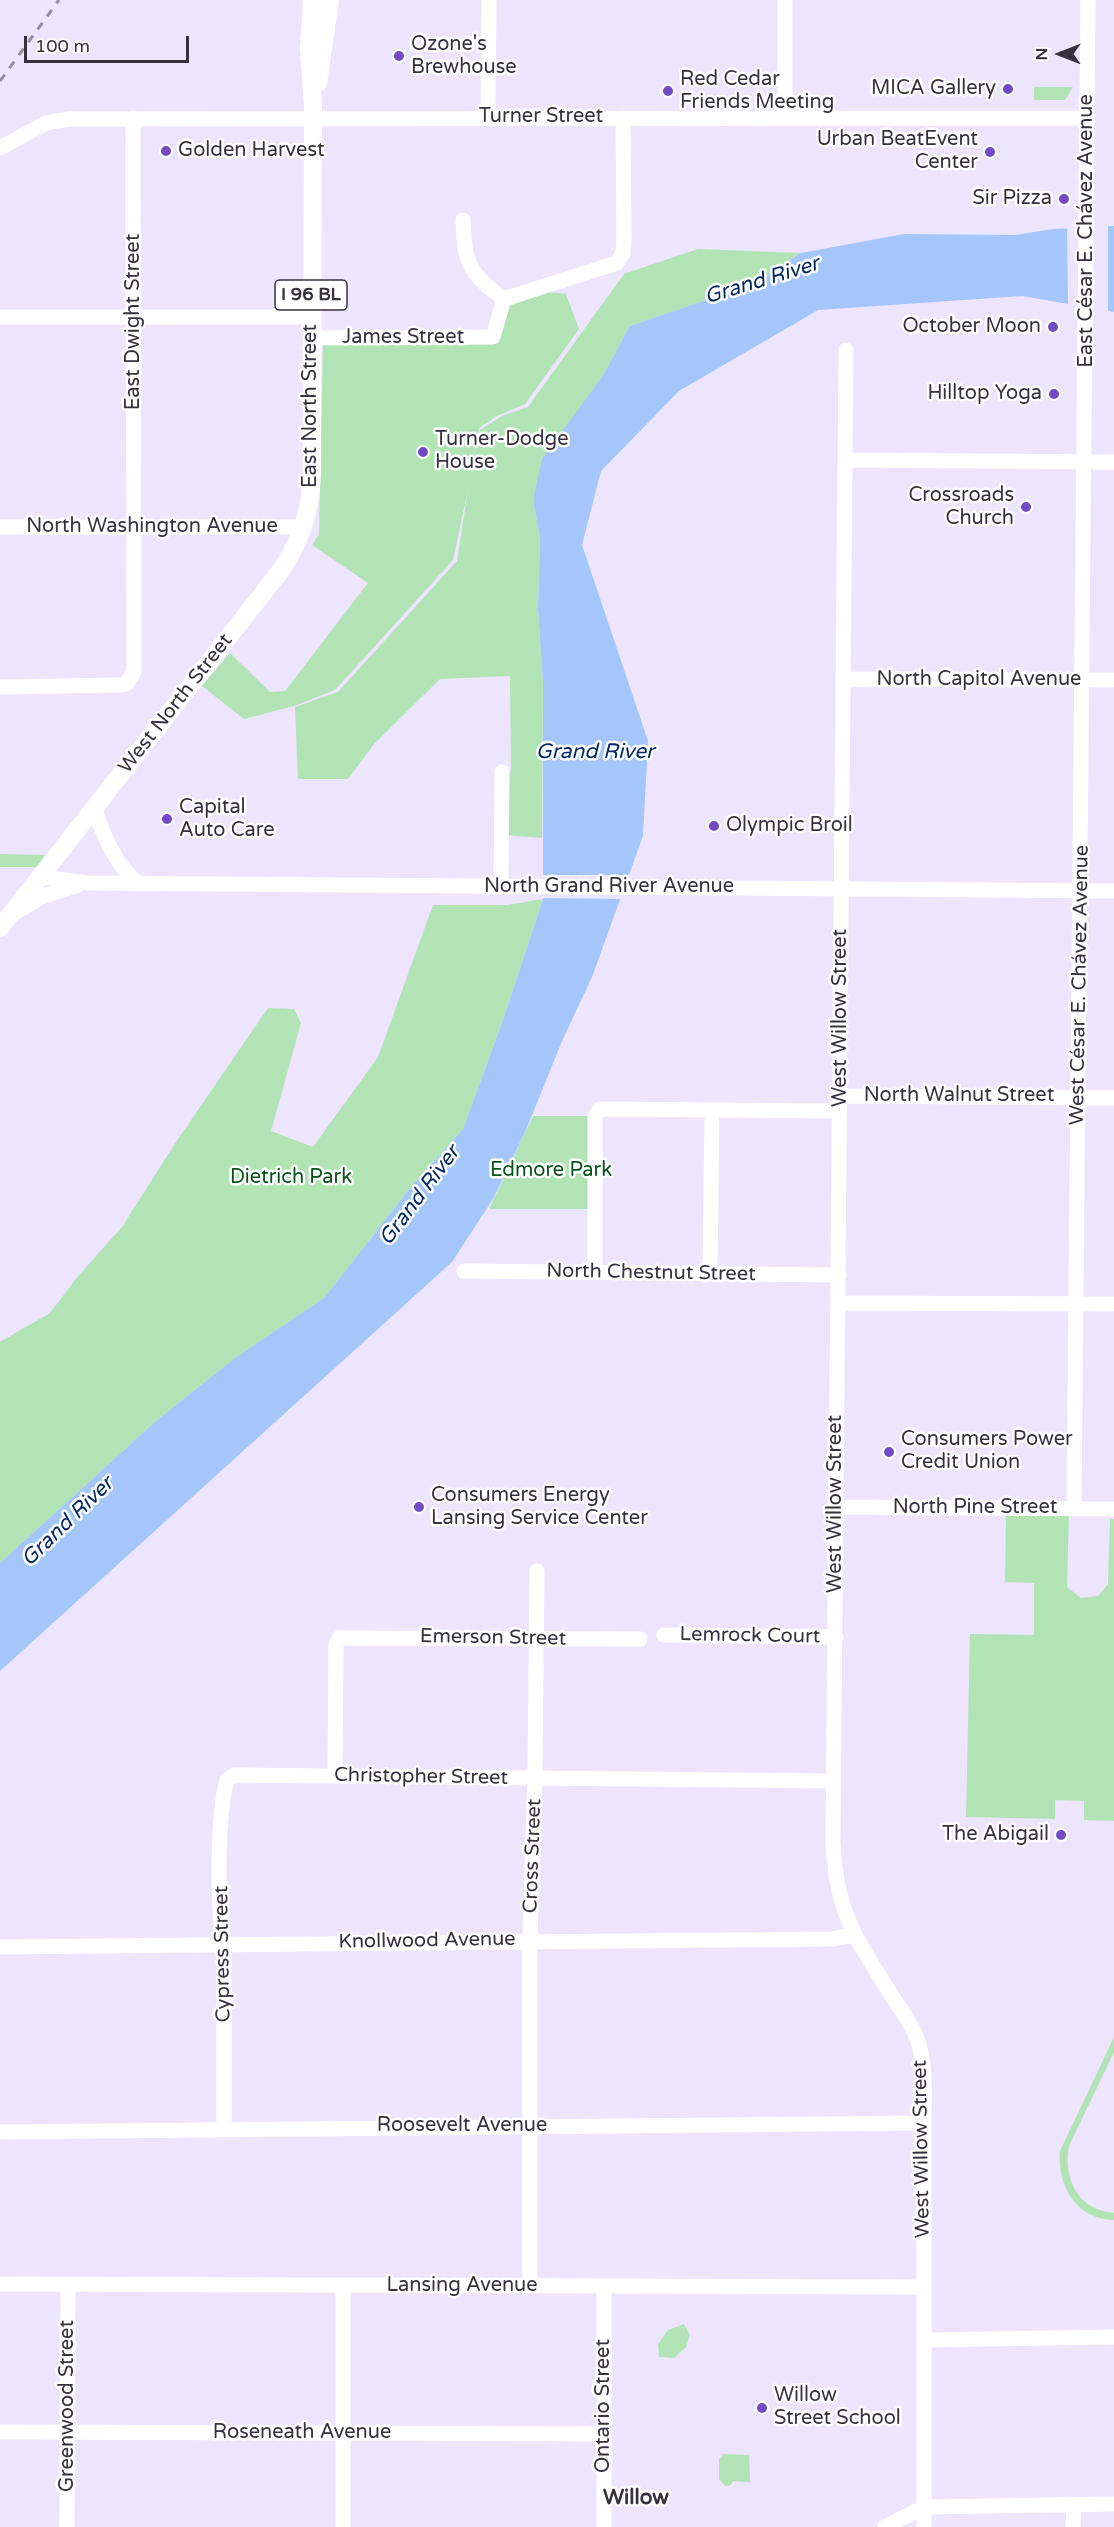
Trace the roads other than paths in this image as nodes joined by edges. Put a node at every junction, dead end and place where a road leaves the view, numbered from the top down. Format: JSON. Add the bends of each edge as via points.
{"nodes":[{"id":1,"x":312,"y":0,"type":"edge"},
{"id":2,"x":330,"y":0,"type":"edge"},
{"id":3,"x":489,"y":0,"type":"edge"},
{"id":4,"x":785,"y":0,"type":"edge"},
{"id":5,"x":1088,"y":0,"type":"edge"},
{"id":6,"x":312,"y":111,"type":"junction"},
{"id":7,"x":488,"y":117,"type":"junction"},
{"id":8,"x":623,"y":117,"type":"junction"},
{"id":9,"x":133,"y":118,"type":"junction"},
{"id":10,"x":785,"y":118,"type":"junction"},
{"id":11,"x":1088,"y":118,"type":"junction"},
{"id":12,"x":0,"y":148,"type":"edge"},
{"id":13,"x":463,"y":220,"type":"dead end"},
{"id":14,"x":504,"y":299,"type":"junction"},
{"id":15,"x":134,"y":316,"type":"junction"},
{"id":16,"x":0,"y":317,"type":"edge"},
{"id":17,"x":312,"y":317,"type":"junction"},
{"id":18,"x":312,"y":338,"type":"junction"},
{"id":19,"x":846,"y":350,"type":"dead end"},
{"id":20,"x":845,"y":460,"type":"junction"},
{"id":21,"x":1084,"y":462,"type":"junction"},
{"id":22,"x":1114,"y":462,"type":"edge"},
{"id":23,"x":135,"y":526,"type":"junction"},
{"id":24,"x":0,"y":527,"type":"edge"},
{"id":25,"x":304,"y":527,"type":"junction"},
{"id":26,"x":843,"y":679,"type":"junction"},
{"id":27,"x":1083,"y":680,"type":"junction"},
{"id":28,"x":1114,"y":680,"type":"edge"},
{"id":29,"x":0,"y":687,"type":"edge"},
{"id":30,"x":502,"y":772,"type":"dead end"},
{"id":31,"x":95,"y":808,"type":"junction"},
{"id":32,"x":42,"y":877,"type":"junction"},
{"id":33,"x":87,"y":883,"type":"junction"},
{"id":34,"x":136,"y":883,"type":"junction"},
{"id":35,"x":508,"y":886,"type":"junction"},
{"id":36,"x":841,"y":889,"type":"junction"},
{"id":37,"x":1081,"y":891,"type":"junction"},
{"id":38,"x":1114,"y":891,"type":"edge"},
{"id":39,"x":5,"y":923,"type":"edge"},
{"id":40,"x":1078,"y":1097,"type":"junction"},
{"id":41,"x":1114,"y":1098,"type":"edge"},
{"id":42,"x":840,"y":1103,"type":"junction"},
{"id":43,"x":712,"y":1110,"type":"junction"},
{"id":44,"x":464,"y":1271,"type":"dead end"},
{"id":45,"x":595,"y":1272,"type":"junction"},
{"id":46,"x":710,"y":1274,"type":"junction"},
{"id":47,"x":839,"y":1275,"type":"junction"},
{"id":48,"x":838,"y":1303,"type":"junction"},
{"id":49,"x":1076,"y":1304,"type":"junction"},
{"id":50,"x":1114,"y":1304,"type":"edge"},
{"id":51,"x":836,"y":1507,"type":"junction"},
{"id":52,"x":1074,"y":1509,"type":"junction"},
{"id":53,"x":1114,"y":1509,"type":"edge"},
{"id":54,"x":537,"y":1570,"type":"dead end"},
{"id":55,"x":664,"y":1635,"type":"dead end"},
{"id":56,"x":836,"y":1637,"type":"junction"},
{"id":57,"x":537,"y":1638,"type":"junction"},
{"id":58,"x":640,"y":1639,"type":"dead end"},
{"id":59,"x":335,"y":1776,"type":"junction"},
{"id":60,"x":535,"y":1778,"type":"junction"},
{"id":61,"x":227,"y":1780,"type":"joint"},
{"id":62,"x":833,"y":1781,"type":"junction"},
{"id":63,"x":854,"y":1935,"type":"junction"},
{"id":64,"x":530,"y":1940,"type":"junction"},
{"id":65,"x":224,"y":1945,"type":"junction"},
{"id":66,"x":0,"y":1947,"type":"edge"},
{"id":67,"x":924,"y":2123,"type":"junction"},
{"id":68,"x":531,"y":2125,"type":"junction"},
{"id":69,"x":224,"y":2128,"type":"junction"},
{"id":70,"x":0,"y":2132,"type":"edge"},
{"id":71,"x":0,"y":2284,"type":"edge"},
{"id":72,"x":68,"y":2285,"type":"junction"},
{"id":73,"x":343,"y":2286,"type":"junction"},
{"id":74,"x":530,"y":2286,"type":"junction"},
{"id":75,"x":604,"y":2286,"type":"junction"},
{"id":76,"x":924,"y":2287,"type":"junction"},
{"id":77,"x":1114,"y":2337,"type":"edge"},
{"id":78,"x":924,"y":2340,"type":"junction"},
{"id":79,"x":0,"y":2432,"type":"edge"},
{"id":80,"x":67,"y":2432,"type":"junction"},
{"id":81,"x":344,"y":2433,"type":"junction"},
{"id":82,"x":604,"y":2433,"type":"junction"},
{"id":83,"x":1074,"y":2505,"type":"junction"},
{"id":84,"x":1114,"y":2505,"type":"edge"},
{"id":85,"x":924,"y":2507,"type":"junction"},
{"id":86,"x":67,"y":2527,"type":"edge"},
{"id":87,"x":343,"y":2527,"type":"edge"},
{"id":88,"x":604,"y":2527,"type":"edge"},
{"id":89,"x":885,"y":2527,"type":"edge"},
{"id":90,"x":924,"y":2527,"type":"edge"},
{"id":91,"x":1073,"y":2527,"type":"edge"}],
"edges":[{"from":1,"to":6,"type":"main road","name":"East North Street","number":"I 96 BL"},
{"from":2,"to":6,"type":"main road","name":"East North Street","number":"I 96 BL"},
{"from":3,"to":7,"type":"street"},
{"from":4,"to":10,"type":"street"},
{"from":5,"to":11,"type":"street","name":"East César E. Chávez Avenue"},
{"from":6,"to":7,"type":"street","name":"Turner Street"},
{"from":6,"to":9,"type":"street","name":"Turner Street"},
{"from":6,"to":17,"type":"main road","name":"East North Street","number":"I 96 BL"},
{"from":7,"to":8,"type":"street","name":"Turner Street"},
{"from":8,"to":10,"type":"street","name":"Turner Street"},
{"from":8,"to":14,"type":"street","via":[[624,239],[617,263]]},
{"from":9,"to":12,"type":"street","name":"Turner Street","via":[[52,121]]},
{"from":9,"to":15,"type":"street","name":"East Dwight Street"},
{"from":10,"to":11,"type":"street","name":"Turner Street"},
{"from":11,"to":21,"type":"street","name":"East César E. Chávez Avenue"},
{"from":13,"to":14,"type":"street","via":[[464,255],[480,281]]},
{"from":14,"to":18,"type":"street","name":"James Street","via":[[493,337]]},
{"from":15,"to":16,"type":"street"},
{"from":15,"to":17,"type":"street"},
{"from":15,"to":23,"type":"street","name":"East Dwight Street"},
{"from":17,"to":18,"type":"main road","name":"East North Street","number":"I 96 BL"},
{"from":18,"to":25,"type":"main road","name":"East North Street","number":"I 96 BL","via":[[312,482]]},
{"from":19,"to":20,"type":"street","name":"West Willow Street"},
{"from":20,"to":21,"type":"street"},
{"from":20,"to":26,"type":"street","name":"West Willow Street"},
{"from":21,"to":22,"type":"street"},
{"from":21,"to":27,"type":"street","name":"West César E. Chávez Avenue"},
{"from":23,"to":24,"type":"street","name":"North Washington Avenue"},
{"from":23,"to":25,"type":"street","name":"North Washington Avenue"},
{"from":23,"to":29,"type":"street","name":"East Dwight Street","via":[[136,664],[130,679],[119,685]]},
{"from":25,"to":31,"type":"main road","name":"West North Street","number":"I 96 BL","via":[[282,569]]},
{"from":26,"to":27,"type":"street","name":"North Capitol Avenue"},
{"from":26,"to":36,"type":"street","name":"West Willow Street"},
{"from":27,"to":28,"type":"street","name":"North Capitol Avenue"},
{"from":27,"to":37,"type":"street","name":"West César E. Chávez Avenue"},
{"from":30,"to":35,"type":"street"},
{"from":31,"to":32,"type":"main road","name":"West North Street","number":"I 96 BL"},
{"from":31,"to":34,"type":"street","via":[[120,867]]},
{"from":32,"to":33,"type":"street","name":"North Grand River Avenue"},
{"from":32,"to":39,"type":"main road","number":"I 96 BL"},
{"from":33,"to":34,"type":"street","name":"North Grand River Avenue"},
{"from":33,"to":39,"type":"street","via":[[41,897]]},
{"from":34,"to":35,"type":"street","name":"North Grand River Avenue"},
{"from":35,"to":36,"type":"street","name":"North Grand River Avenue"},
{"from":36,"to":37,"type":"street","name":"North Grand River Avenue"},
{"from":36,"to":42,"type":"street","name":"West Willow Street"},
{"from":37,"to":38,"type":"street","name":"North Grand River Avenue"},
{"from":37,"to":40,"type":"street","name":"West César E. Chávez Avenue"},
{"from":40,"to":41,"type":"street","name":"North Walnut Street"},
{"from":40,"to":42,"type":"street","name":"North Walnut Street"},
{"from":40,"to":49,"type":"street","name":"West César E. Chávez Avenue"},
{"from":42,"to":43,"type":"street","name":"North Walnut Street"},
{"from":42,"to":47,"type":"street","name":"West Willow Street"},
{"from":43,"to":45,"type":"street","name":"North Walnut Street","via":[[600,1109],[595,1116]]},
{"from":43,"to":46,"type":"street"},
{"from":44,"to":45,"type":"street","name":"North Chestnut Street"},
{"from":45,"to":46,"type":"street","name":"North Chestnut Street"},
{"from":46,"to":47,"type":"street","name":"North Chestnut Street"},
{"from":47,"to":48,"type":"street","name":"West Willow Street"},
{"from":48,"to":49,"type":"street"},
{"from":48,"to":51,"type":"street","name":"West Willow Street"},
{"from":49,"to":50,"type":"street"},
{"from":49,"to":52,"type":"street","name":"West César E. Chávez Avenue"},
{"from":51,"to":52,"type":"street","name":"North Pine Street"},
{"from":51,"to":56,"type":"street","name":"West Willow Street"},
{"from":52,"to":53,"type":"street","name":"North Pine Street"},
{"from":54,"to":57,"type":"street","name":"Cross Street"},
{"from":55,"to":56,"type":"street","name":"Lemrock Court"},
{"from":56,"to":62,"type":"street","name":"West Willow Street"},
{"from":57,"to":58,"type":"street","name":"Emerson Street"},
{"from":57,"to":59,"type":"street","name":"Emerson Street","via":[[339,1638]]},
{"from":57,"to":60,"type":"street","name":"Cross Street"},
{"from":59,"to":60,"type":"street","name":"Christopher Street"},
{"from":59,"to":61,"type":"street","name":"Christopher Street","via":[[234,1775]]},
{"from":60,"to":62,"type":"street","name":"Christopher Street"},
{"from":60,"to":64,"type":"street","name":"Cross Street"},
{"from":61,"to":65,"type":"street","name":"Cypress Street","via":[[220,1924]]},
{"from":62,"to":63,"type":"street","name":"West Willow Street","via":[[837,1888]]},
{"from":63,"to":64,"type":"street","name":"Knollwood Avenue","via":[[832,1939]]},
{"from":63,"to":67,"type":"street","name":"West Willow Street","via":[[915,2034],[922,2059]]},
{"from":64,"to":65,"type":"street","name":"Knollwood Avenue"},
{"from":64,"to":68,"type":"street","name":"Cross Street"},
{"from":65,"to":66,"type":"street","name":"Knollwood Avenue"},
{"from":65,"to":69,"type":"street","name":"Cypress Street"},
{"from":67,"to":68,"type":"street","name":"Roosevelt Avenue"},
{"from":67,"to":76,"type":"street","name":"West Willow Street"},
{"from":68,"to":69,"type":"street","name":"Roosevelt Avenue"},
{"from":68,"to":74,"type":"street","name":"Cross Street"},
{"from":69,"to":70,"type":"street","name":"Roosevelt Avenue"},
{"from":71,"to":72,"type":"street","name":"Lansing Avenue"},
{"from":72,"to":73,"type":"street","name":"Lansing Avenue"},
{"from":72,"to":80,"type":"street","name":"Greenwood Street"},
{"from":73,"to":74,"type":"street","name":"Lansing Avenue"},
{"from":73,"to":81,"type":"street"},
{"from":74,"to":75,"type":"street","name":"Lansing Avenue"},
{"from":75,"to":76,"type":"street","name":"Lansing Avenue"},
{"from":75,"to":82,"type":"street","name":"Ontario Street"},
{"from":76,"to":78,"type":"street","name":"West Willow Street"},
{"from":77,"to":78,"type":"street"},
{"from":78,"to":85,"type":"street","name":"West Willow Street"},
{"from":79,"to":80,"type":"street","name":"Roseneath Avenue"},
{"from":80,"to":81,"type":"street","name":"Roseneath Avenue"},
{"from":80,"to":86,"type":"street","name":"Greenwood Street"},
{"from":81,"to":82,"type":"street","name":"Roseneath Avenue"},
{"from":81,"to":87,"type":"street"},
{"from":82,"to":88,"type":"street","name":"Ontario Street"},
{"from":83,"to":84,"type":"street"},
{"from":83,"to":85,"type":"street"},
{"from":83,"to":91,"type":"street"},
{"from":85,"to":89,"type":"street"},
{"from":85,"to":90,"type":"street","name":"West Willow Street"}]}
